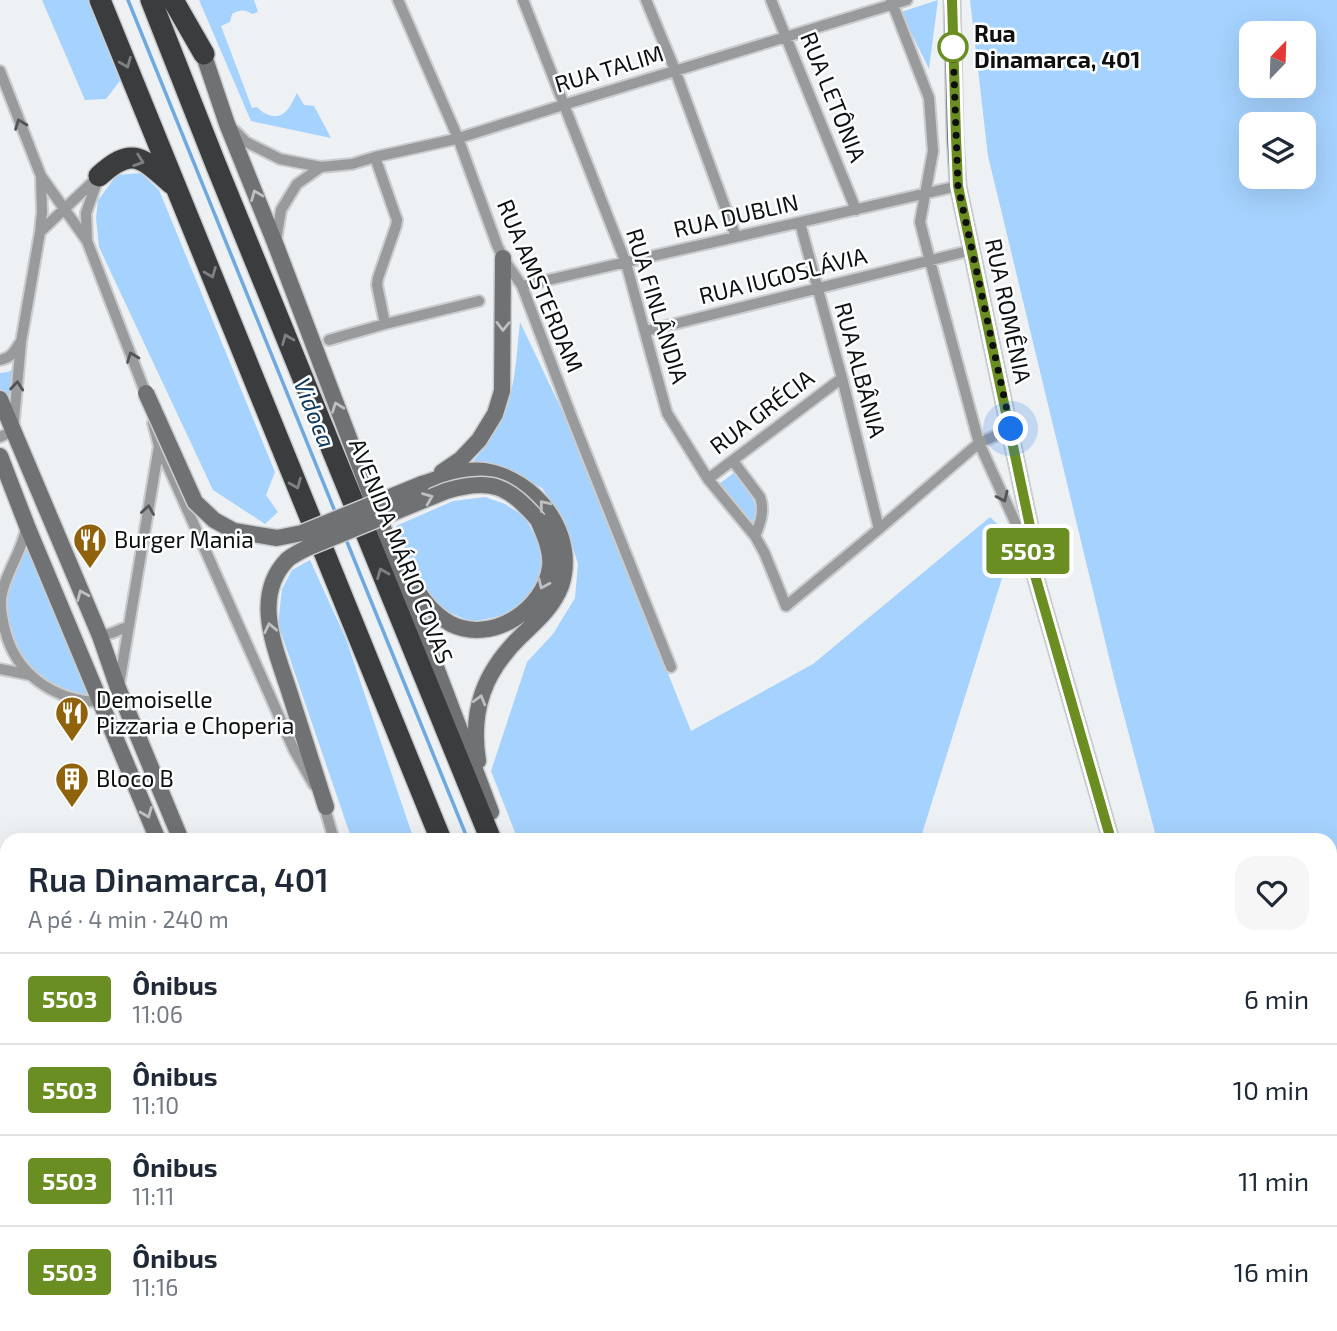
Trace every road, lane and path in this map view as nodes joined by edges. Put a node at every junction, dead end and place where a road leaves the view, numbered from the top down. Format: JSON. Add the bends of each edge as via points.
{"nodes":[{"id":1,"x":100,"y":0,"type":"edge"},
{"id":2,"x":151,"y":0,"type":"edge"},
{"id":3,"x":173,"y":0,"type":"edge"},
{"id":4,"x":183,"y":0,"type":"edge"},
{"id":5,"x":398,"y":0,"type":"edge"},
{"id":6,"x":523,"y":0,"type":"edge"},
{"id":7,"x":646,"y":0,"type":"edge"},
{"id":8,"x":771,"y":0,"type":"edge"},
{"id":9,"x":907,"y":0,"type":"edge"},
{"id":10,"x":952,"y":0,"type":"edge"},
{"id":11,"x":892,"y":3,"type":"edge"},
{"id":12,"x":786,"y":37,"type":"junction"},
{"id":13,"x":204,"y":54,"type":"junction"},
{"id":14,"x":675,"y":70,"type":"junction"},
{"id":15,"x":0,"y":71,"type":"edge"},
{"id":16,"x":563,"y":105,"type":"junction"},
{"id":17,"x":227,"y":124,"type":"junction"},
{"id":18,"x":458,"y":138,"type":"junction"},
{"id":19,"x":375,"y":157,"type":"junction"},
{"id":20,"x":321,"y":167,"type":"junction"},
{"id":21,"x":99,"y":176,"type":"junction"},
{"id":22,"x":41,"y":177,"type":"junction"},
{"id":23,"x":958,"y":186,"type":"junction"},
{"id":24,"x":176,"y":187,"type":"junction"},
{"id":25,"x":925,"y":194,"type":"junction"},
{"id":26,"x":65,"y":209,"type":"junction"},
{"id":27,"x":856,"y":210,"type":"junction"},
{"id":28,"x":800,"y":223,"type":"junction"},
{"id":29,"x":40,"y":232,"type":"junction"},
{"id":30,"x":736,"y":237,"type":"junction"},
{"id":31,"x":87,"y":241,"type":"junction"},
{"id":32,"x":275,"y":243,"type":"junction"},
{"id":33,"x":972,"y":250,"type":"junction"},
{"id":34,"x":503,"y":258,"type":"junction"},
{"id":35,"x":930,"y":261,"type":"junction"},
{"id":36,"x":626,"y":263,"type":"junction"},
{"id":37,"x":522,"y":286,"type":"junction"},
{"id":38,"x":818,"y":290,"type":"junction"},
{"id":39,"x":479,"y":301,"type":"dead end"},
{"id":40,"x":385,"y":324,"type":"junction"},
{"id":41,"x":646,"y":331,"type":"junction"},
{"id":42,"x":329,"y":340,"type":"dead end"},
{"id":43,"x":20,"y":342,"type":"junction"},
{"id":44,"x":0,"y":360,"type":"edge"},
{"id":45,"x":842,"y":378,"type":"junction"},
{"id":46,"x":146,"y":393,"type":"junction"},
{"id":47,"x":0,"y":399,"type":"edge"},
{"id":48,"x":1011,"y":429,"type":"junction"},
{"id":49,"x":7,"y":434,"type":"edge"},
{"id":50,"x":979,"y":443,"type":"junction"},
{"id":51,"x":159,"y":446,"type":"junction"},
{"id":52,"x":0,"y":456,"type":"edge"},
{"id":53,"x":733,"y":461,"type":"junction"},
{"id":54,"x":708,"y":479,"type":"junction"},
{"id":55,"x":422,"y":484,"type":"junction"},
{"id":56,"x":27,"y":526,"type":"junction"},
{"id":57,"x":879,"y":529,"type":"junction"},
{"id":58,"x":755,"y":536,"type":"junction"},
{"id":59,"x":387,"y":541,"type":"junction"},
{"id":60,"x":1028,"y":551,"type":"junction"},
{"id":61,"x":0,"y":611,"type":"edge"},
{"id":62,"x":129,"y":626,"type":"junction"},
{"id":63,"x":100,"y":636,"type":"junction"},
{"id":64,"x":671,"y":667,"type":"dead end"},
{"id":65,"x":0,"y":669,"type":"edge"},
{"id":66,"x":30,"y":675,"type":"junction"},
{"id":67,"x":118,"y":688,"type":"junction"},
{"id":68,"x":381,"y":694,"type":"junction"},
{"id":69,"x":101,"y":702,"type":"junction"},
{"id":70,"x":326,"y":807,"type":"junction"},
{"id":71,"x":491,"y":815,"type":"junction"},
{"id":72,"x":155,"y":833,"type":"edge"},
{"id":73,"x":178,"y":833,"type":"edge"},
{"id":74,"x":332,"y":833,"type":"edge"},
{"id":75,"x":423,"y":833,"type":"edge"},
{"id":76,"x":438,"y":833,"type":"edge"},
{"id":77,"x":488,"y":833,"type":"edge"},
{"id":78,"x":497,"y":833,"type":"edge"},
{"id":79,"x":1109,"y":833,"type":"edge"}],
"edges":[{"from":1,"to":24,"type":"highway","one_way":true},
{"from":77,"to":2,"type":"highway","name":"AVENIDA MÁRIO COVAS","one_way":true},
{"from":3,"to":13,"type":"highway"},
{"from":4,"to":13,"type":"main road"},
{"from":5,"to":18,"type":"street","name":"RUA AMSTERDAM"},
{"from":6,"to":16,"type":"street","name":"RUA FINLÂNDIA"},
{"from":7,"to":14,"type":"street"},
{"from":8,"to":12,"type":"street","name":"RUA LETÔNIA"},
{"from":9,"to":11,"type":"street","name":"RUA TALIM"},
{"from":10,"to":23,"type":"main road","name":"RUA ROMÊNIA"},
{"from":11,"to":12,"type":"street","name":"RUA TALIM"},
{"from":11,"to":25,"type":"street","via":[[929,98],[933,151]]},
{"from":12,"to":14,"type":"street","name":"RUA TALIM"},
{"from":12,"to":27,"type":"street","name":"RUA LETÔNIA"},
{"from":13,"to":17,"type":"main road"},
{"from":14,"to":16,"type":"street","name":"RUA TALIM"},
{"from":14,"to":30,"type":"street"},
{"from":22,"to":15,"type":"street","one_way":true},
{"from":16,"to":18,"type":"street","name":"RUA TALIM"},
{"from":16,"to":36,"type":"street","name":"RUA FINLÂNDIA"},
{"from":17,"to":20,"type":"street","name":"RUA TALIM","via":[[246,142],[280,159]]},
{"from":32,"to":17,"type":"main road","one_way":true},
{"from":18,"to":19,"type":"street","name":"RUA TALIM"},
{"from":18,"to":34,"type":"street","name":"RUA AMSTERDAM"},
{"from":19,"to":20,"type":"street","name":"RUA TALIM"},
{"from":19,"to":40,"type":"street","via":[[397,220],[377,285]]},
{"from":20,"to":32,"type":"street","via":[[297,184],[281,210]]},
{"from":21,"to":24,"type":"highway","one_way":true,"via":[[124,158],[134,158]]},
{"from":21,"to":26,"type":"street"},
{"from":21,"to":31,"type":"street","via":[[86,213]]},
{"from":22,"to":26,"type":"street"},
{"from":22,"to":29,"type":"street"},
{"from":23,"to":25,"type":"street","name":"RUA DUBLIN"},
{"from":23,"to":33,"type":"main road","name":"RUA ROMÊNIA"},
{"from":24,"to":68,"type":"highway","one_way":true},
{"from":25,"to":27,"type":"street","name":"RUA DUBLIN"},
{"from":25,"to":35,"type":"street","via":[[920,222]]},
{"from":26,"to":29,"type":"street"},
{"from":26,"to":31,"type":"street"},
{"from":27,"to":28,"type":"street","name":"RUA DUBLIN"},
{"from":28,"to":30,"type":"street","name":"RUA DUBLIN"},
{"from":28,"to":38,"type":"street","name":"RUA ALBÂNIA"},
{"from":29,"to":43,"type":"street"},
{"from":30,"to":36,"type":"street","name":"RUA DUBLIN"},
{"from":46,"to":31,"type":"street","one_way":true},
{"from":59,"to":32,"type":"main road","one_way":true},
{"from":33,"to":35,"type":"street","name":"RUA IUGOSLÁVIA"},
{"from":33,"to":48,"type":"main road","name":"RUA ROMÊNIA"},
{"from":34,"to":37,"type":"street","name":"RUA AMSTERDAM"},
{"from":34,"to":55,"type":"main road","one_way":true,"via":[[502,391],[495,414],[461,459]]},
{"from":35,"to":38,"type":"street","name":"RUA IUGOSLÁVIA"},
{"from":35,"to":50,"type":"street"},
{"from":36,"to":37,"type":"street","name":"RUA DUBLIN"},
{"from":36,"to":41,"type":"street","name":"RUA FINLÂNDIA"},
{"from":37,"to":64,"type":"street","name":"RUA AMSTERDAM"},
{"from":38,"to":41,"type":"street","name":"RUA IUGOSLÁVIA"},
{"from":38,"to":45,"type":"street","name":"RUA ALBÂNIA"},
{"from":39,"to":40,"type":"street"},
{"from":40,"to":42,"type":"street"},
{"from":41,"to":54,"type":"street","name":"RUA FINLÂNDIA","via":[[667,413]]},
{"from":43,"to":44,"type":"street","via":[[13,354]]},
{"from":49,"to":43,"type":"street","one_way":true},
{"from":45,"to":53,"type":"street","name":"RUA GRÉCIA"},
{"from":45,"to":57,"type":"street","name":"RUA ALBÂNIA"},
{"from":46,"to":51,"type":"street"},
{"from":46,"to":55,"type":"main road","bridge":true,"via":[[195,502],[234,531],[278,538],[302,533]]},
{"from":47,"to":49,"type":"main road"},
{"from":48,"to":50,"type":"street"},
{"from":48,"to":60,"type":"main road","name":"RUA ROMÊNIA","via":[[1031,531]]},
{"from":63,"to":49,"type":"main road","one_way":true},
{"from":50,"to":57,"type":"street"},
{"from":50,"to":60,"type":"street","one_way":true},
{"from":62,"to":51,"type":"street","one_way":true},
{"from":51,"to":70,"type":"street","via":[[294,750]]},
{"from":52,"to":56,"type":"main road"},
{"from":53,"to":54,"type":"street","name":"RUA GRÉCIA"},
{"from":53,"to":58,"type":"street","via":[[762,502]]},
{"from":54,"to":58,"type":"street","name":"RUA FINLÂNDIA"},
{"from":71,"to":55,"type":"main road","one_way":true,"via":[[475,746],[477,711],[499,660],[546,612],[560,586],[564,572],[561,538],[542,501],[508,479],[484,471],[458,472]]},
{"from":56,"to":61,"type":"street","via":[[4,584]]},
{"from":56,"to":69,"type":"main road"},
{"from":57,"to":58,"type":"street","name":"RUA FINLÂNDIA","via":[[786,606]]},
{"from":70,"to":59,"type":"main road","one_way":true,"bridge":true,"via":[[268,624],[270,593],[289,559],[446,491],[487,484],[524,503],[538,520],[550,565],[531,606],[494,628],[468,629],[451,624],[429,608]]},
{"from":59,"to":71,"type":"main road"},
{"from":60,"to":79,"type":"main road","name":"RUA ROMÊNIA"},
{"from":61,"to":66,"type":"street","via":[[11,648]]},
{"from":62,"to":63,"type":"street"},
{"from":62,"to":67,"type":"street"},
{"from":63,"to":67,"type":"main road"},
{"from":65,"to":66,"type":"street"},
{"from":66,"to":69,"type":"street","via":[[71,699]]},
{"from":67,"to":73,"type":"main road"},
{"from":68,"to":75,"type":"highway","via":[[395,754]]},
{"from":68,"to":76,"type":"highway"},
{"from":69,"to":72,"type":"main road","one_way":true},
{"from":70,"to":74,"type":"street"},
{"from":71,"to":78,"type":"highway"}]}
